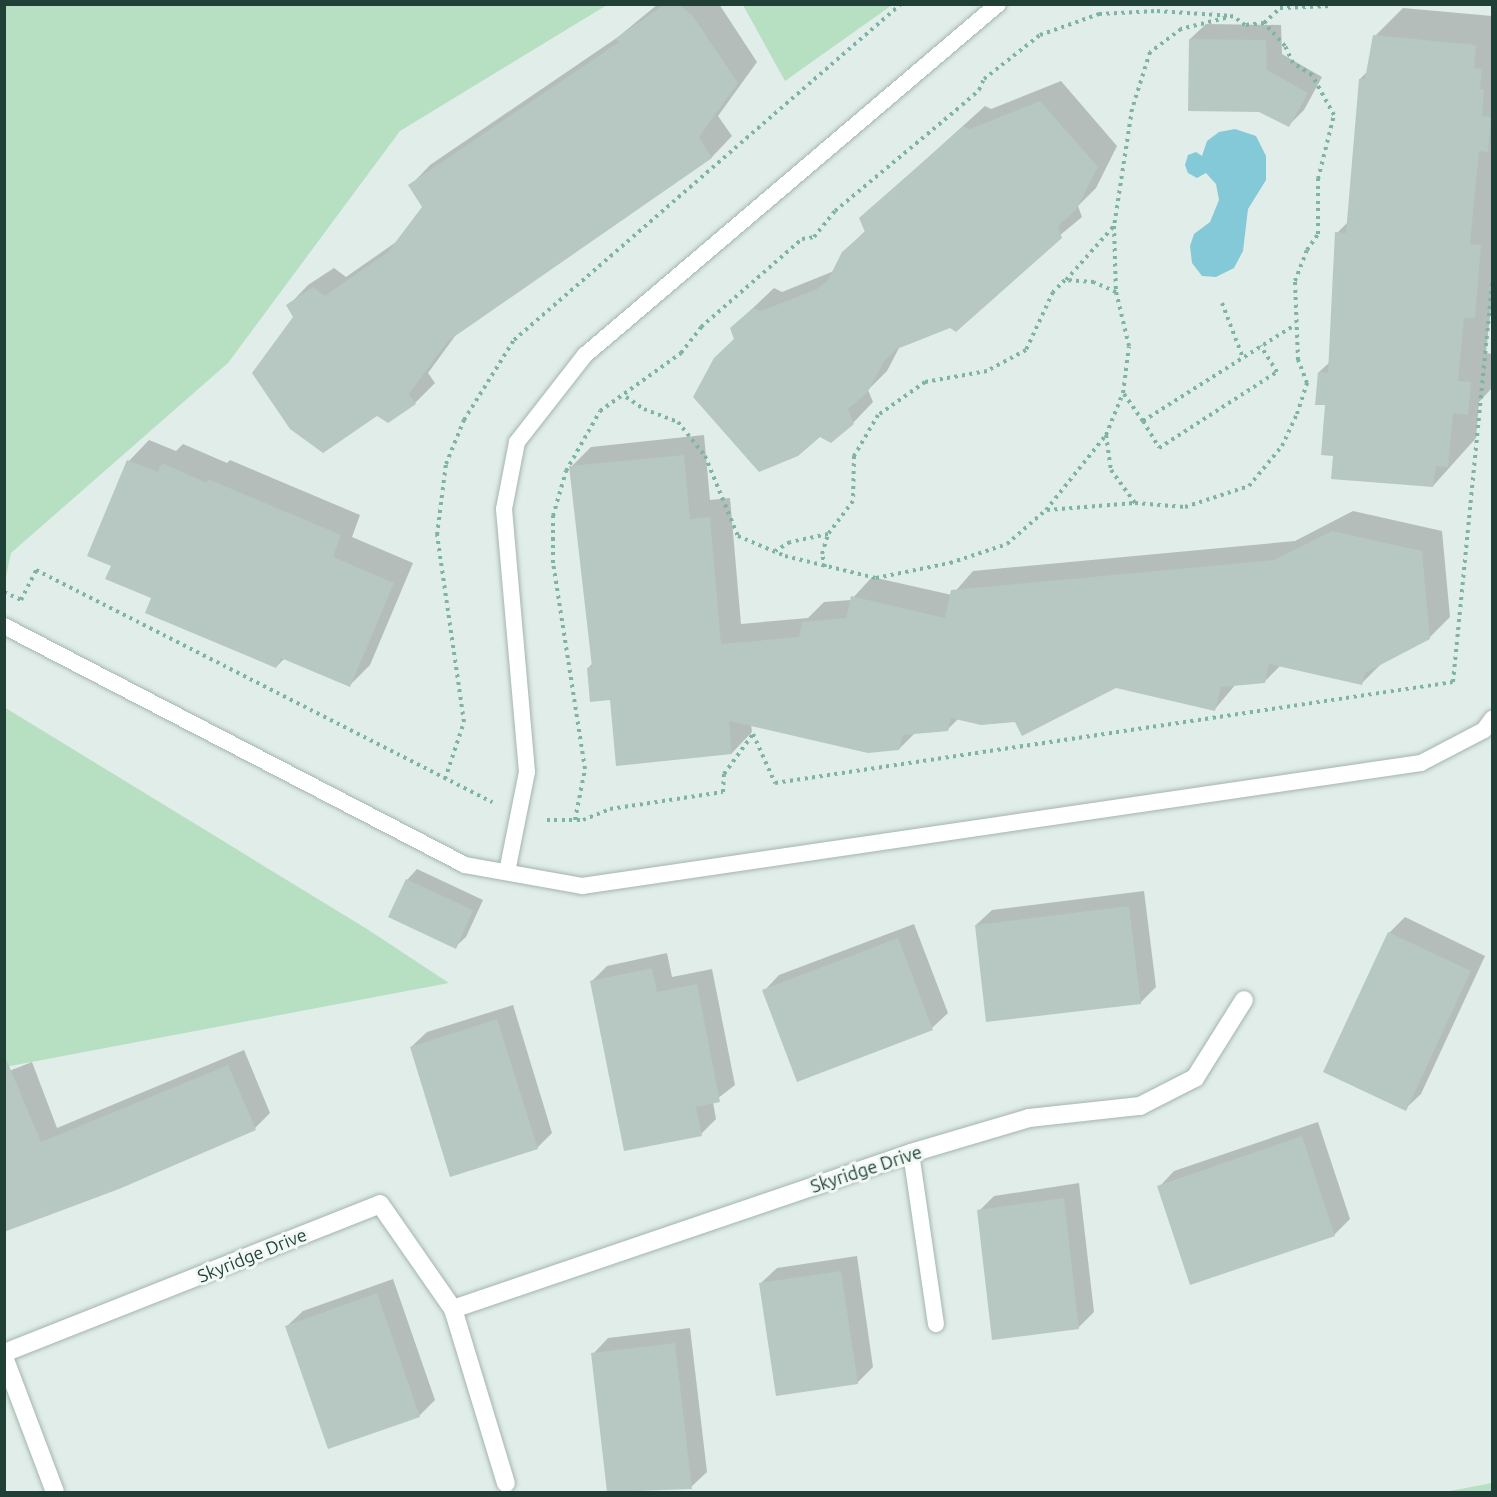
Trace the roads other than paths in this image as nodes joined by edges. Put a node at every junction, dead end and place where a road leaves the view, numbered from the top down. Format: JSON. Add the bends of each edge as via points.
{"nodes":[{"id":1,"x":998,"y":4,"type":"edge"},
{"id":2,"x":4,"y":626,"type":"edge"},
{"id":3,"x":1492,"y":719,"type":"edge"},
{"id":4,"x":507,"y":872,"type":"junction"},
{"id":5,"x":1244,"y":1000,"type":"dead end"},
{"id":6,"x":910,"y":1153,"type":"junction"},
{"id":7,"x":453,"y":1309,"type":"junction"},
{"id":8,"x":936,"y":1324,"type":"dead end"},
{"id":9,"x":4,"y":1355,"type":"edge"},
{"id":10,"x":506,"y":1483,"type":"dead end"},
{"id":11,"x":55,"y":1492,"type":"edge"}],
"edges":[{"from":1,"to":4,"type":"lane","via":[[585,355],[517,442],[504,509],[527,772]]},
{"from":2,"to":4,"type":"lane","via":[[465,865]]},
{"from":3,"to":4,"type":"lane","via":[[1484,730],[1421,763],[582,886]]},
{"from":5,"to":6,"type":"street","name":"Skyridge Drive","via":[[1195,1078],[1140,1106],[1029,1118]]},
{"from":6,"to":7,"type":"street","name":"Skyridge Drive"},
{"from":6,"to":8,"type":"lane"},
{"from":7,"to":9,"type":"street","name":"Skyridge Drive","via":[[380,1204]]},
{"from":7,"to":10,"type":"street","name":"Skyridge Drive"},
{"from":9,"to":11,"type":"street","name":"Skyridge Drive"}]}
